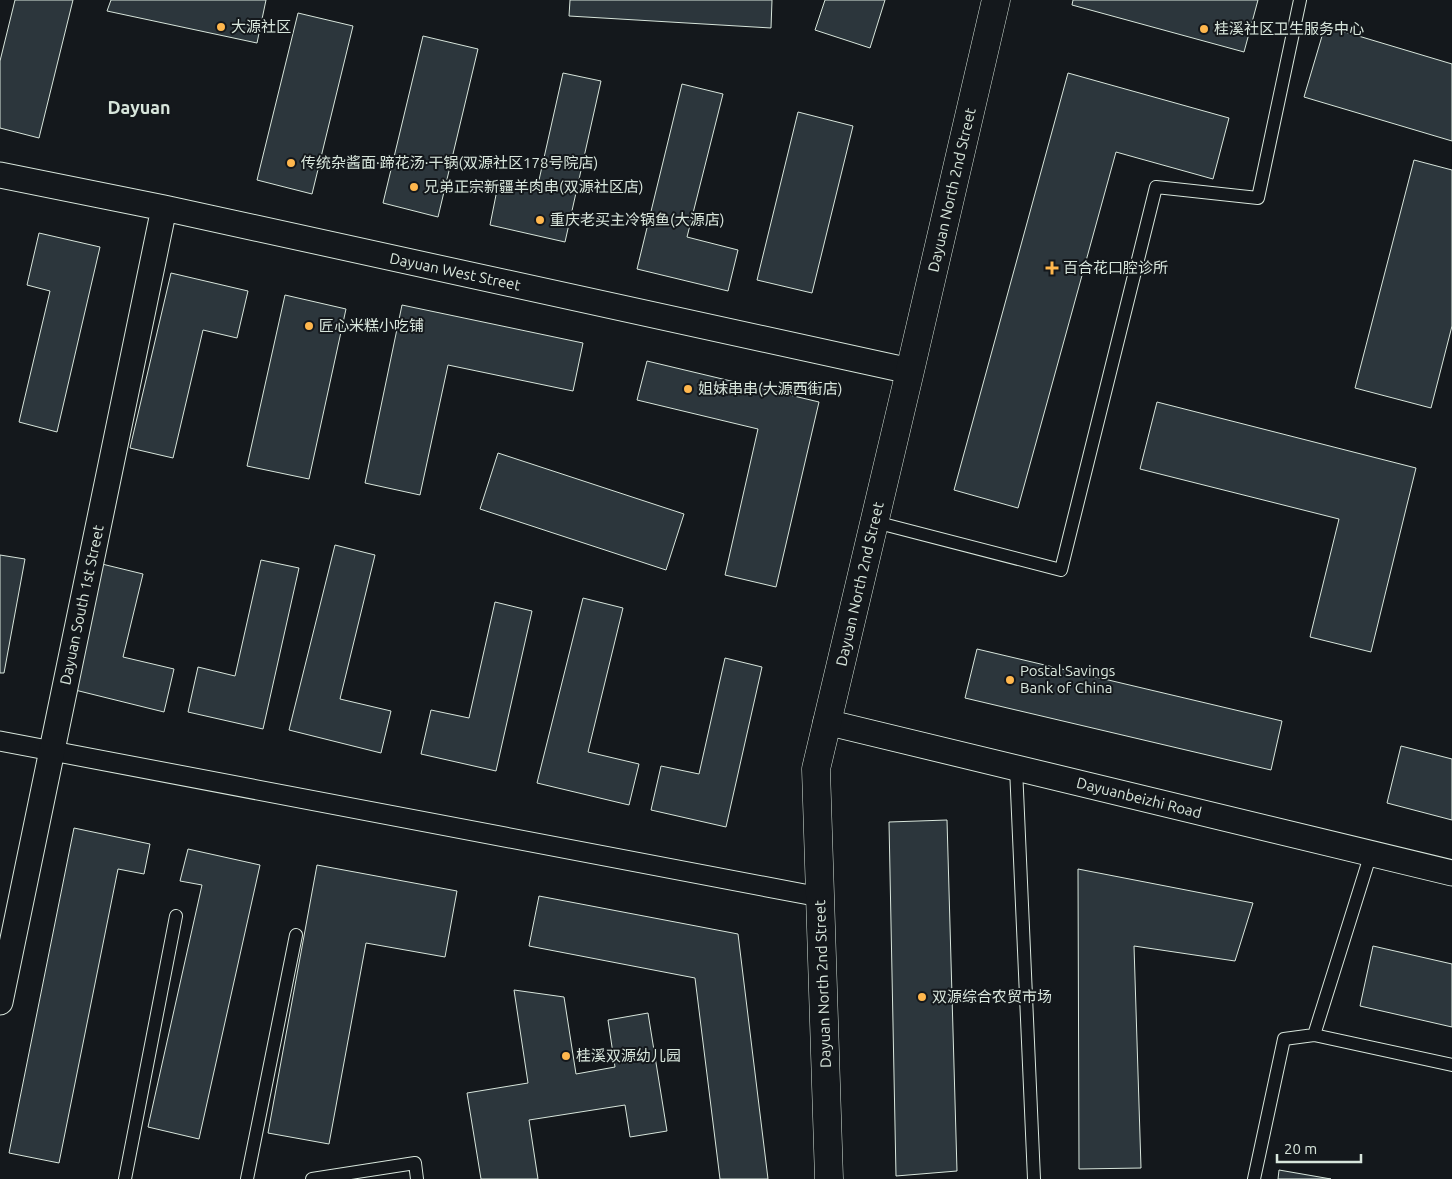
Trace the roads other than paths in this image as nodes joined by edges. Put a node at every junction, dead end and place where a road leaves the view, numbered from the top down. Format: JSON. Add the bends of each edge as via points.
{"nodes":[{"id":1,"x":996,"y":0,"type":"edge"},
{"id":2,"x":1300,"y":0,"type":"edge"},
{"id":3,"x":0,"y":175,"type":"edge"},
{"id":4,"x":164,"y":208,"type":"junction"},
{"id":5,"x":910,"y":371,"type":"junction"},
{"id":6,"x":875,"y":522,"type":"junction"},
{"id":7,"x":826,"y":722,"type":"junction"},
{"id":8,"x":0,"y":741,"type":"edge"},
{"id":9,"x":52,"y":752,"type":"junction"},
{"id":10,"x":1016,"y":768,"type":"junction"},
{"id":11,"x":1371,"y":853,"type":"junction"},
{"id":12,"x":1452,"y":873,"type":"edge"},
{"id":13,"x":820,"y":897,"type":"junction"},
{"id":14,"x":176,"y":916,"type":"dead end"},
{"id":15,"x":296,"y":935,"type":"dead end"},
{"id":16,"x":0,"y":1002,"type":"edge"},
{"id":17,"x":1314,"y":1035,"type":"junction"},
{"id":18,"x":1452,"y":1065,"type":"edge"},
{"id":19,"x":126,"y":1179,"type":"edge"},
{"id":20,"x":247,"y":1179,"type":"edge"},
{"id":21,"x":312,"y":1179,"type":"edge"},
{"id":22,"x":417,"y":1179,"type":"edge"},
{"id":23,"x":829,"y":1179,"type":"edge"},
{"id":24,"x":1034,"y":1179,"type":"edge"},
{"id":25,"x":1254,"y":1179,"type":"edge"}],
"edges":[{"from":1,"to":5,"type":"street","name":"Dayuan North 2nd Street"},
{"from":2,"to":6,"type":"lane","via":[[1258,198],[1156,187],[1061,570]]},
{"from":3,"to":4,"type":"street","name":"Dayuan West Street"},
{"from":4,"to":5,"type":"street","name":"Dayuan West Street"},
{"from":4,"to":9,"type":"street","name":"Dayuan South 1st Street"},
{"from":5,"to":6,"type":"street","name":"Dayuan North 2nd Street"},
{"from":6,"to":7,"type":"street","name":"Dayuan North 2nd Street"},
{"from":7,"to":10,"type":"street","name":"Dayuanbeizhi Road"},
{"from":7,"to":13,"type":"street","name":"Dayuan North 2nd Street","via":[[816,769]]},
{"from":8,"to":9,"type":"street"},
{"from":9,"to":13,"type":"street"},
{"from":9,"to":16,"type":"street","name":"Dayuan South 1st Street"},
{"from":10,"to":11,"type":"street","name":"Dayuanbeizhi Road"},
{"from":10,"to":24,"type":"lane"},
{"from":11,"to":12,"type":"street","name":"Dayuanbeizhi Road"},
{"from":11,"to":17,"type":"lane"},
{"from":13,"to":23,"type":"street","name":"Dayuan North 2nd Street"},
{"from":14,"to":19,"type":"lane"},
{"from":15,"to":20,"type":"lane"},
{"from":17,"to":18,"type":"lane"},
{"from":17,"to":25,"type":"lane","via":[[1284,1040]]},
{"from":21,"to":22,"type":"lane","via":[[415,1163]]}]}
